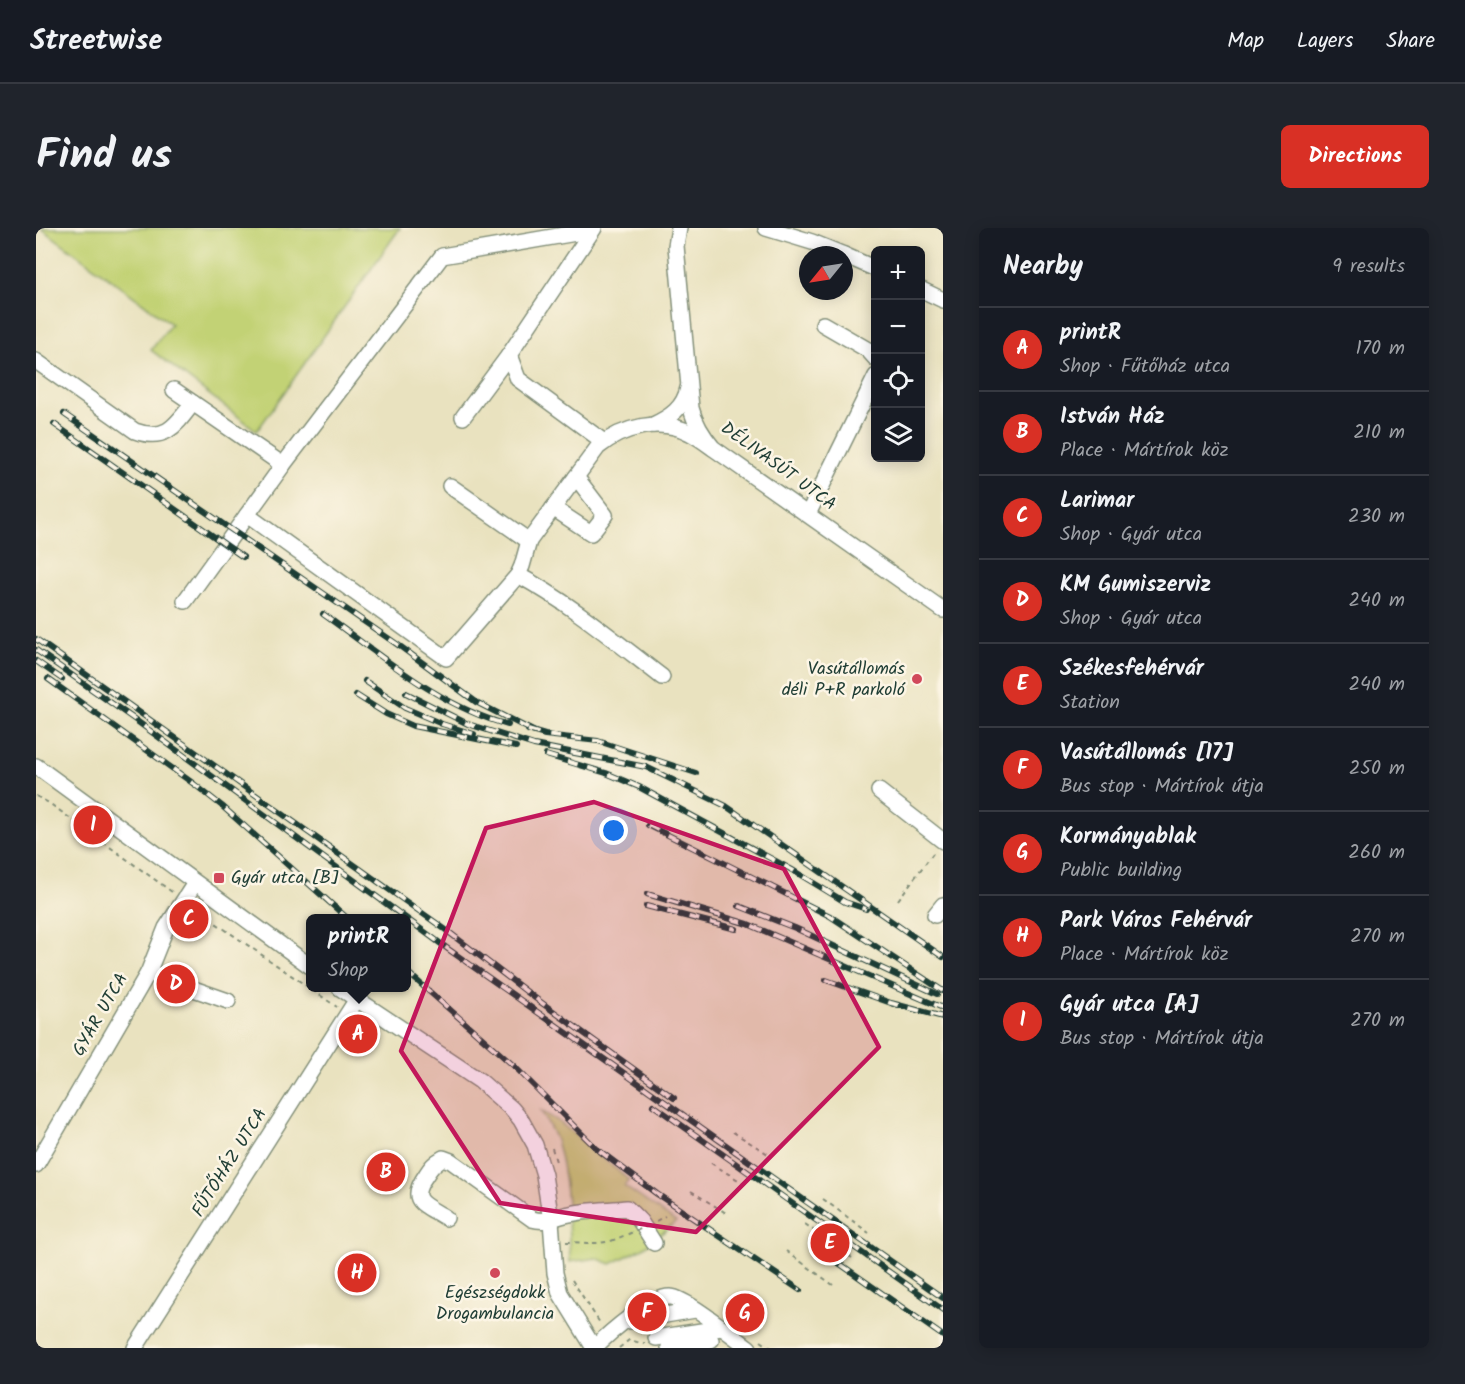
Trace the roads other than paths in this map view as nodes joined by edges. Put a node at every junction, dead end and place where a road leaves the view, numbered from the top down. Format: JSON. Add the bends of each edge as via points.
{"nodes":[{"id":1,"x":579,"y":228,"type":"edge"},
{"id":2,"x":594,"y":228,"type":"edge"},
{"id":3,"x":679,"y":228,"type":"edge"},
{"id":4,"x":766,"y":228,"type":"edge"},
{"id":5,"x":822,"y":246,"type":"edge"},
{"id":6,"x":853,"y":259,"type":"edge"},
{"id":7,"x":871,"y":267,"type":"edge"},
{"id":8,"x":925,"y":291,"type":"edge"},
{"id":9,"x":943,"y":300,"type":"edge"},
{"id":10,"x":823,"y":324,"type":"dead end"},
{"id":11,"x":871,"y":354,"type":"edge"},
{"id":12,"x":509,"y":356,"type":"junction"},
{"id":13,"x":38,"y":367,"type":"edge"},
{"id":14,"x":518,"y":379,"type":"junction"},
{"id":15,"x":489,"y":381,"type":"junction"},
{"id":16,"x":688,"y":384,"type":"junction"},
{"id":17,"x":871,"y":386,"type":"edge"},
{"id":18,"x":174,"y":390,"type":"dead end"},
{"id":19,"x":193,"y":403,"type":"junction"},
{"id":20,"x":463,"y":417,"type":"dead end"},
{"id":21,"x":653,"y":425,"type":"junction"},
{"id":22,"x":604,"y":442,"type":"junction"},
{"id":23,"x":713,"y":448,"type":"junction"},
{"id":24,"x":283,"y":465,"type":"junction"},
{"id":25,"x":576,"y":477,"type":"junction"},
{"id":26,"x":450,"y":486,"type":"dead end"},
{"id":27,"x":553,"y":508,"type":"junction"},
{"id":28,"x":808,"y":514,"type":"junction"},
{"id":29,"x":247,"y":515,"type":"junction"},
{"id":30,"x":528,"y":542,"type":"junction"},
{"id":31,"x":518,"y":575,"type":"junction"},
{"id":32,"x":185,"y":601,"type":"dead end"},
{"id":33,"x":943,"y":609,"type":"edge"},
{"id":34,"x":662,"y":677,"type":"dead end"},
{"id":35,"x":38,"y":772,"type":"edge"},
{"id":36,"x":879,"y":791,"type":"dead end"},
{"id":37,"x":943,"y":840,"type":"edge"},
{"id":38,"x":195,"y":883,"type":"junction"},
{"id":39,"x":306,"y":963,"type":"edge"},
{"id":40,"x":148,"y":973,"type":"junction"},
{"id":41,"x":344,"y":992,"type":"edge"},
{"id":42,"x":228,"y":1001,"type":"dead end"},
{"id":43,"x":354,"y":1005,"type":"junction"},
{"id":44,"x":36,"y":1165,"type":"edge"},
{"id":45,"x":446,"y":1218,"type":"dead end"},
{"id":46,"x":551,"y":1221,"type":"junction"},
{"id":47,"x":654,"y":1243,"type":"dead end"},
{"id":48,"x":701,"y":1314,"type":"junction"},
{"id":49,"x":624,"y":1322,"type":"junction"},
{"id":50,"x":642,"y":1328,"type":"junction"},
{"id":51,"x":735,"y":1341,"type":"edge"},
{"id":52,"x":662,"y":1345,"type":"edge"},
{"id":53,"x":135,"y":1348,"type":"edge"},
{"id":54,"x":594,"y":1348,"type":"edge"}],
"edges":[{"from":1,"to":24,"type":"street","via":[[576,232],[442,256]]},
{"from":2,"to":12,"type":"street"},
{"from":3,"to":16,"type":"street","name":"DÉLIVASÚT UTCA","via":[[676,246]]},
{"from":4,"to":5,"type":"street"},
{"from":6,"to":7,"type":"street"},
{"from":8,"to":9,"type":"street"},
{"from":10,"to":11,"type":"street"},
{"from":12,"to":14,"type":"street"},
{"from":12,"to":15,"type":"street"},
{"from":13,"to":19,"type":"street","via":[[147,435],[170,430]]},
{"from":14,"to":15,"type":"street"},
{"from":14,"to":22,"type":"street"},
{"from":15,"to":20,"type":"street"},
{"from":16,"to":21,"type":"street","via":[[680,407]]},
{"from":16,"to":23,"type":"street","name":"DÉLIVASÚT UTCA","via":[[694,419]]},
{"from":17,"to":28,"type":"street"},
{"from":18,"to":19,"type":"street"},
{"from":19,"to":24,"type":"street"},
{"from":21,"to":22,"type":"street","via":[[632,429]]},
{"from":21,"to":23,"type":"street","via":[[689,432]]},
{"from":22,"to":25,"type":"street"},
{"from":23,"to":28,"type":"street","name":"DÉLIVASÚT UTCA"},
{"from":24,"to":29,"type":"street"},
{"from":25,"to":27,"type":"street"},
{"from":25,"to":27,"type":"street","via":[[605,515],[591,533]]},
{"from":26,"to":30,"type":"street"},
{"from":27,"to":30,"type":"street"},
{"from":28,"to":33,"type":"street","name":"DÉLIVASÚT UTCA"},
{"from":29,"to":31,"type":"street","via":[[446,658]]},
{"from":29,"to":32,"type":"street"},
{"from":30,"to":31,"type":"street"},
{"from":31,"to":34,"type":"street","via":[[578,612]]},
{"from":35,"to":38,"type":"street"},
{"from":36,"to":37,"type":"street"},
{"from":38,"to":39,"type":"street"},
{"from":38,"to":40,"type":"street","name":"GYÁR UTCA","via":[[166,928]]},
{"from":40,"to":42,"type":"street"},
{"from":40,"to":44,"type":"street","name":"GYÁR UTCA"},
{"from":41,"to":43,"type":"street"},
{"from":43,"to":46,"type":"street","via":[[480,1081],[512,1109],[540,1159]]},
{"from":43,"to":53,"type":"street","name":"FŰTŐHÁZ UTCA"},
{"from":45,"to":46,"type":"street","via":[[417,1195],[417,1187],[434,1162],[443,1158],[532,1219]]},
{"from":46,"to":47,"type":"street","via":[[564,1215],[627,1208]]},
{"from":46,"to":54,"type":"street","via":[[560,1293]]},
{"from":48,"to":49,"type":"street","via":[[674,1297],[662,1297]]},
{"from":48,"to":50,"type":"street"},
{"from":48,"to":51,"type":"street"},
{"from":49,"to":50,"type":"street"},
{"from":49,"to":54,"type":"street"},
{"from":50,"to":52,"type":"street"},
{"from":51,"to":52,"type":"street"}]}
